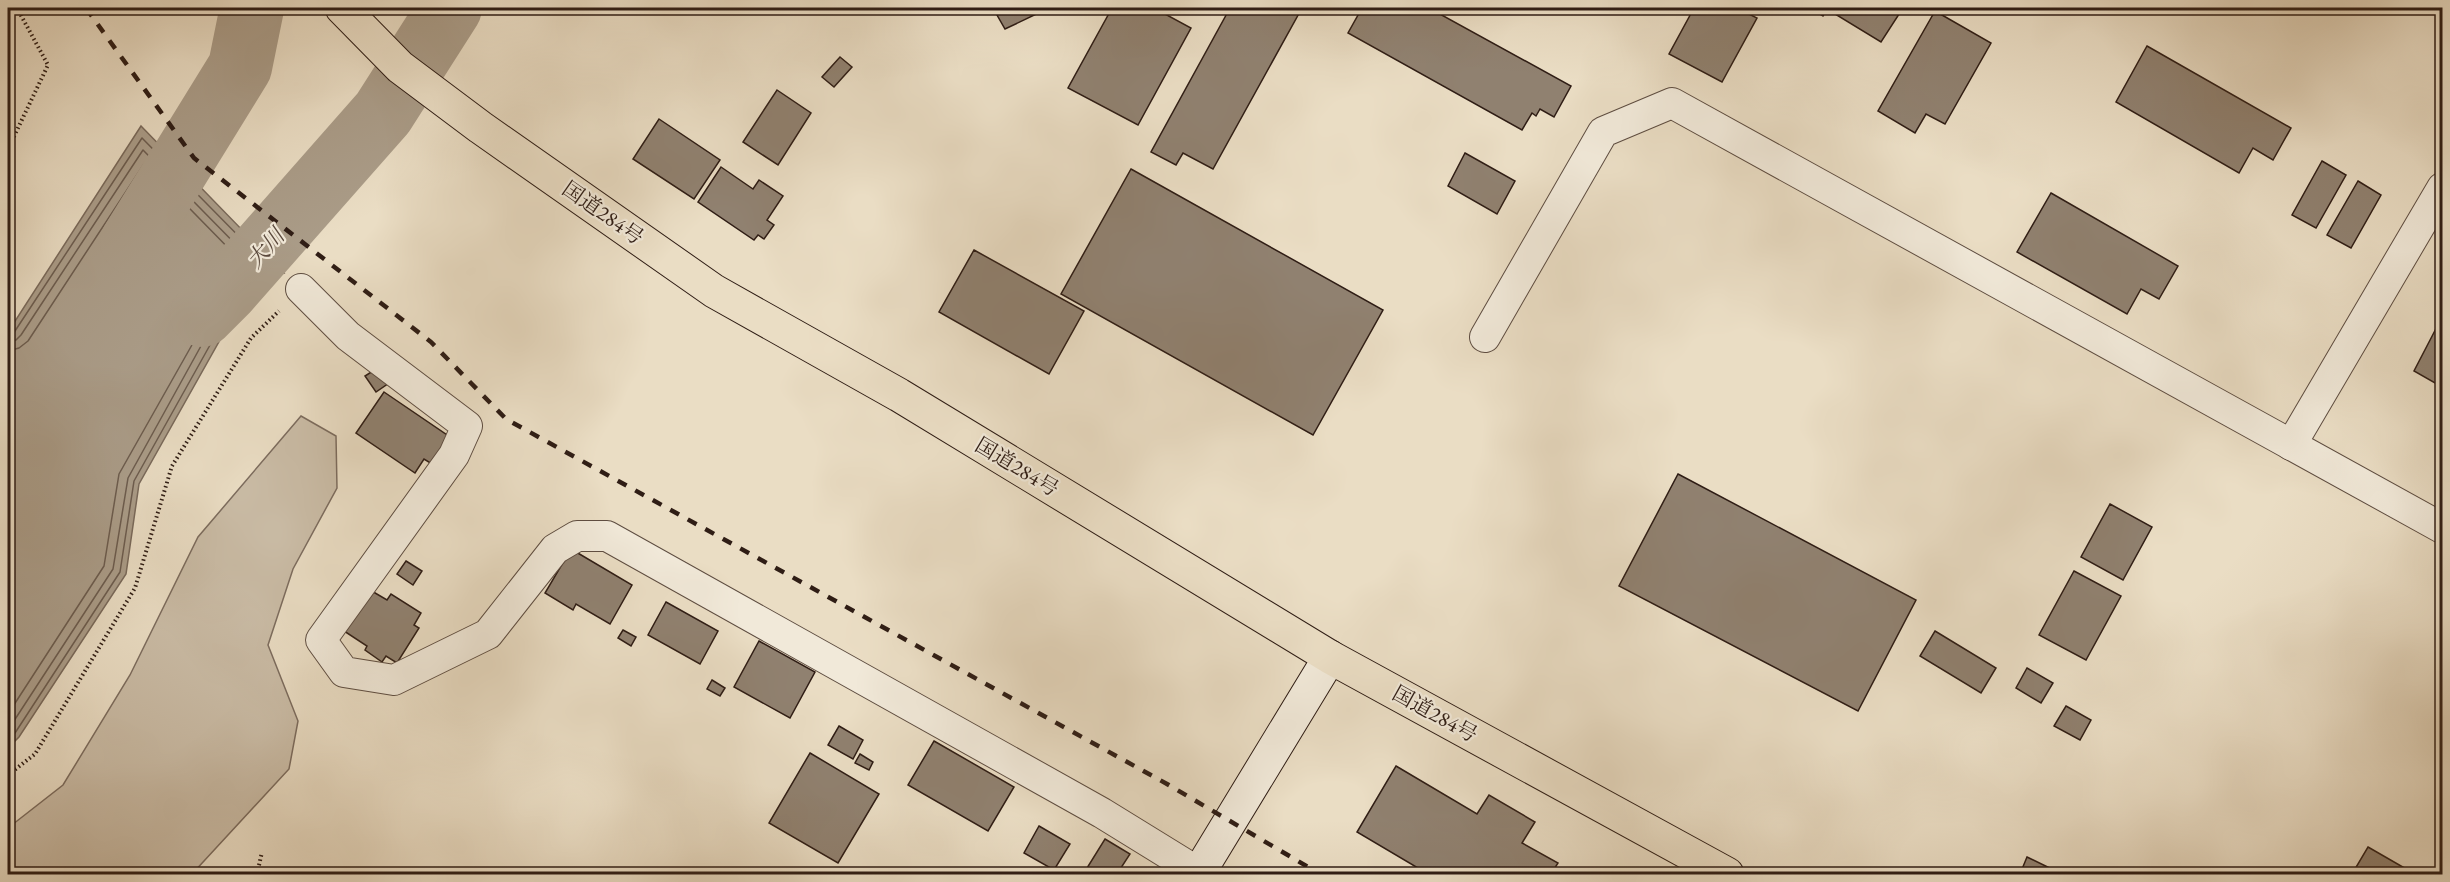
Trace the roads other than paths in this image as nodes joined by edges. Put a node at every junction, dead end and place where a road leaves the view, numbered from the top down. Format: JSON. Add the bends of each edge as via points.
{"nodes":[{"id":1,"x":342,"y":8,"type":"edge"},
{"id":2,"x":2442,"y":188,"type":"edge"},
{"id":3,"x":301,"y":289,"type":"road end"},
{"id":4,"x":1485,"y":337,"type":"dead end"},
{"id":5,"x":2291,"y":445,"type":"junction"},
{"id":6,"x":2442,"y":528,"type":"edge"},
{"id":7,"x":1330,"y":657,"type":"junction"},
{"id":8,"x":1200,"y":874,"type":"edge"},
{"id":9,"x":1727,"y":874,"type":"edge"}],
"edges":[{"from":1,"to":7,"type":"highway","name":"国道284号","via":[[400,67],[714,291],[909,401]]},
{"from":2,"to":5,"type":"street"},
{"from":3,"to":8,"type":"street","via":[[348,336],[466,426],[454,455],[321,640],[344,672],[394,681],[488,634],[555,549],[577,536],[607,536],[1102,813]]},
{"from":4,"to":5,"type":"street","via":[[1603,132],[1672,103]]},
{"from":5,"to":6,"type":"street"},
{"from":7,"to":8,"type":"street"},
{"from":7,"to":9,"type":"highway","name":"国道284号"}]}
